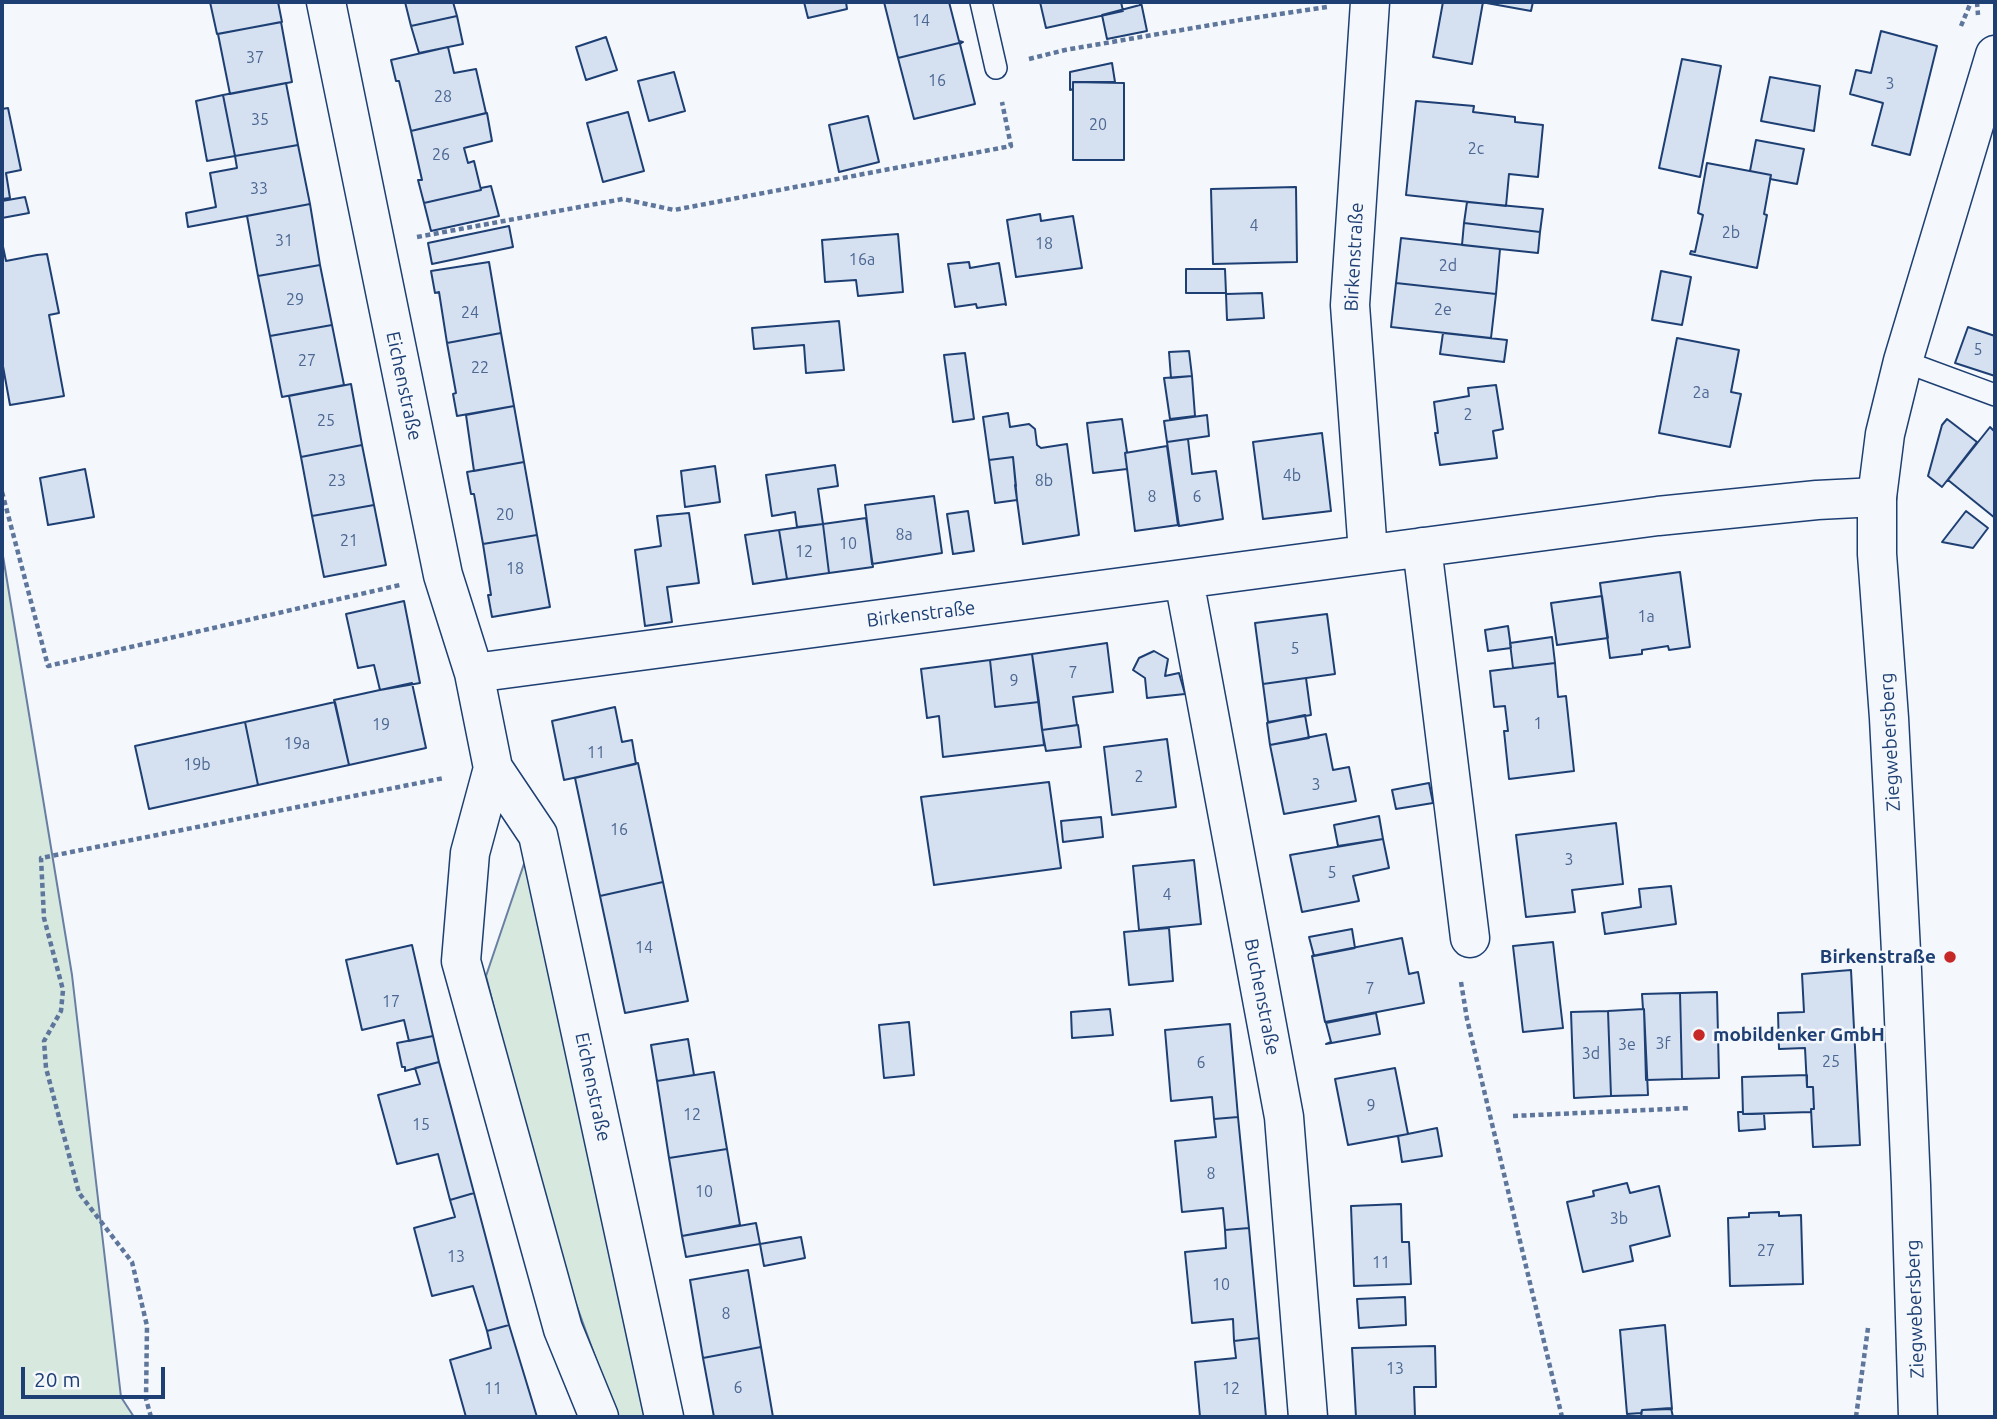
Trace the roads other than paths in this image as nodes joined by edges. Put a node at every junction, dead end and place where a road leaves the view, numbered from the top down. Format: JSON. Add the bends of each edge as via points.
{"nodes":[{"id":1,"x":326,"y":2,"type":"edge"},
{"id":2,"x":981,"y":2,"type":"edge"},
{"id":3,"x":1353,"y":4,"type":"edge"},
{"id":4,"x":996,"y":68,"type":"road end"},
{"id":5,"x":1993,"y":74,"type":"edge"},
{"id":6,"x":1903,"y":361,"type":"junction"},
{"id":7,"x":1995,"y":395,"type":"edge"},
{"id":8,"x":1877,"y":497,"type":"junction"},
{"id":9,"x":1422,"y":547,"type":"junction"},
{"id":10,"x":1368,"y":554,"type":"junction"},
{"id":11,"x":1184,"y":580,"type":"junction"},
{"id":12,"x":474,"y":673,"type":"junction"},
{"id":13,"x":493,"y":768,"type":"junction"},
{"id":14,"x":1470,"y":938,"type":"road end"},
{"id":15,"x":600,"y":1417,"type":"edge"},
{"id":16,"x":664,"y":1417,"type":"edge"},
{"id":17,"x":1308,"y":1417,"type":"edge"},
{"id":18,"x":1918,"y":1417,"type":"edge"}],
"edges":[{"from":1,"to":12,"type":"street","name":"Eichenstraße","via":[[443,575]]},
{"from":2,"to":4,"type":"lane"},
{"from":3,"to":10,"type":"street","name":"Birkenstraße","via":[[1350,304]]},
{"from":5,"to":6,"type":"street","name":"Ziegwebersberg"},
{"from":6,"to":7,"type":"lane"},
{"from":6,"to":8,"type":"street","name":"Ziegwebersberg","via":[[1885,434]]},
{"from":8,"to":9,"type":"street","name":"Birkenstraße","via":[[1658,516]]},
{"from":8,"to":18,"type":"street","name":"Ziegwebersberg","via":[[1912,1185]]},
{"from":9,"to":10,"type":"street","name":"Birkenstraße"},
{"from":9,"to":14,"type":"street"},
{"from":10,"to":11,"type":"street","name":"Birkenstraße"},
{"from":11,"to":12,"type":"street","name":"Birkenstraße"},
{"from":11,"to":17,"type":"street","name":"Buchenstraße","via":[[1284,1117]]},
{"from":12,"to":13,"type":"street","name":"Eichenstraße"},
{"from":13,"to":15,"type":"street","name":"Eichenstraße","via":[[470,853],[461,961],[563,1329]]},
{"from":13,"to":16,"type":"street","name":"Eichenstraße","via":[[538,835]]}]}
